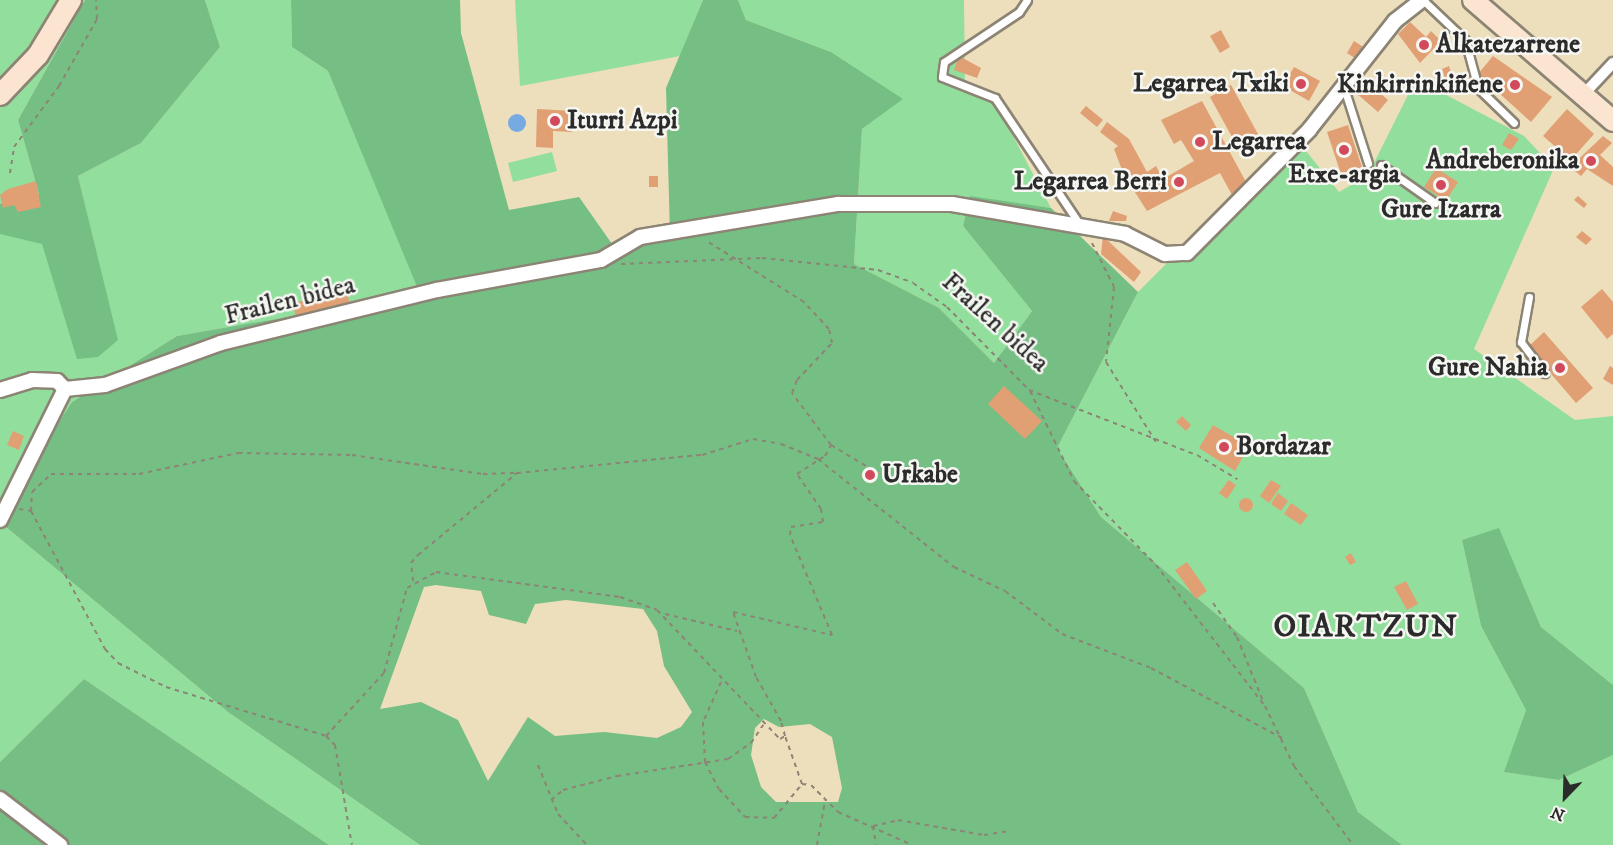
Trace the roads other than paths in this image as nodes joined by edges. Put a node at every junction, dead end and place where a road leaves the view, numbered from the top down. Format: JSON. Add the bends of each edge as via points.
{"nodes":[{"id":1,"x":71,"y":0,"type":"edge"},
{"id":2,"x":1027,"y":0,"type":"edge"},
{"id":3,"x":1422,"y":0,"type":"edge"},
{"id":4,"x":1473,"y":0,"type":"edge"},
{"id":5,"x":1613,"y":63,"type":"edge"},
{"id":6,"x":1345,"y":91,"type":"junction"},
{"id":7,"x":0,"y":95,"type":"edge"},
{"id":8,"x":1583,"y":95,"type":"junction"},
{"id":9,"x":1613,"y":121,"type":"edge"},
{"id":10,"x":1514,"y":123,"type":"dead end"},
{"id":11,"x":1368,"y":162,"type":"dead end"},
{"id":12,"x":1381,"y":165,"type":"dead end"},
{"id":13,"x":1435,"y":203,"type":"dead end"},
{"id":14,"x":1080,"y":225,"type":"junction"},
{"id":15,"x":1529,"y":297,"type":"dead end"},
{"id":16,"x":1544,"y":373,"type":"dead end"},
{"id":17,"x":64,"y":389,"type":"junction"},
{"id":18,"x":0,"y":390,"type":"edge"},
{"id":19,"x":2,"y":516,"type":"edge"},
{"id":20,"x":0,"y":799,"type":"edge"},
{"id":21,"x":60,"y":845,"type":"edge"}],
"edges":[{"from":1,"to":7,"type":"main road","via":[[38,55]]},
{"from":2,"to":14,"type":"lane","via":[[1019,12],[944,62],[942,77],[995,98]]},
{"from":3,"to":6,"type":"street","name":"Frailen bidea","via":[[1395,21]]},
{"from":3,"to":10,"type":"lane","via":[[1465,40],[1478,88]]},
{"from":4,"to":8,"type":"main road"},
{"from":5,"to":8,"type":"street"},
{"from":6,"to":11,"type":"lane"},
{"from":6,"to":14,"type":"street","name":"Frailen bidea","via":[[1186,253],[1166,254],[1125,234]]},
{"from":8,"to":9,"type":"main road"},
{"from":12,"to":13,"type":"lane"},
{"from":14,"to":17,"type":"street","name":"Frailen bidea","via":[[935,202],[838,204],[640,237],[601,260],[437,290],[221,343],[105,385]]},
{"from":15,"to":16,"type":"lane","via":[[1521,342]]},
{"from":17,"to":18,"type":"street","name":"Frailen bidea","via":[[57,381],[32,380]]},
{"from":17,"to":19,"type":"street"},
{"from":20,"to":21,"type":"street"}]}
